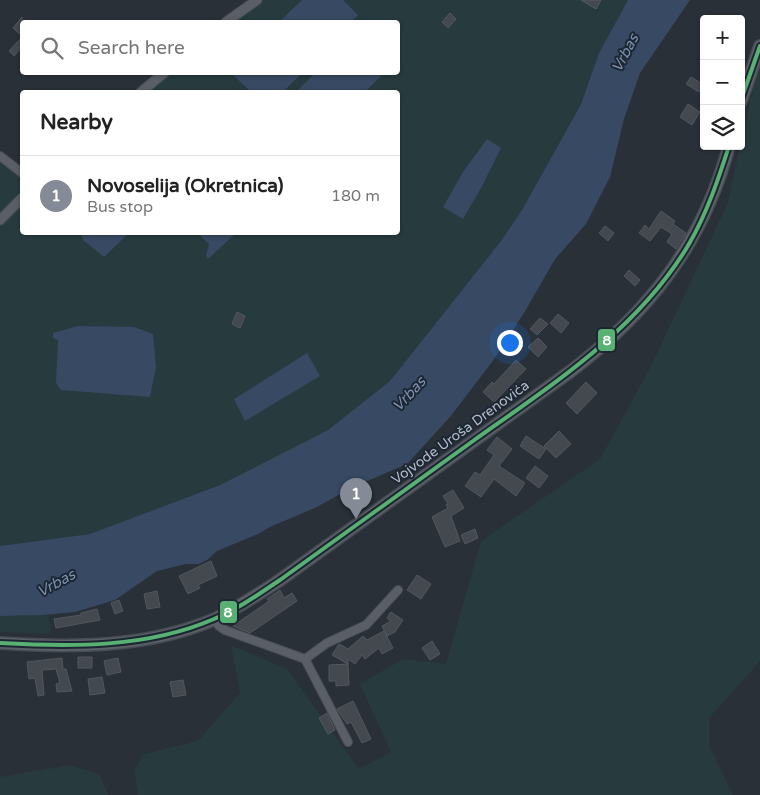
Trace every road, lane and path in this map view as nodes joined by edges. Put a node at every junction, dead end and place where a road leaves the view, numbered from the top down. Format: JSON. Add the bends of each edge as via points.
{"nodes":[{"id":1,"x":252,"y":1,"type":"edge"},
{"id":2,"x":228,"y":20,"type":"edge"},
{"id":3,"x":760,"y":46,"type":"edge"},
{"id":4,"x":161,"y":75,"type":"edge"},
{"id":5,"x":143,"y":90,"type":"edge"},
{"id":6,"x":745,"y":90,"type":"edge"},
{"id":7,"x":728,"y":150,"type":"edge"},
{"id":8,"x":0,"y":156,"type":"edge"},
{"id":9,"x":20,"y":171,"type":"edge"},
{"id":10,"x":20,"y":200,"type":"edge"},
{"id":11,"x":0,"y":220,"type":"edge"},
{"id":12,"x":398,"y":590,"type":"dead end"},
{"id":13,"x":214,"y":619,"type":"junction"},
{"id":14,"x":0,"y":643,"type":"edge"},
{"id":15,"x":305,"y":659,"type":"junction"},
{"id":16,"x":348,"y":742,"type":"dead end"}],
"edges":[{"from":1,"to":2,"type":"street"},
{"from":3,"to":6,"type":"main road"},
{"from":4,"to":5,"type":"street"},
{"from":7,"to":13,"type":"main road","name":"Vojvode Uroša Drenovića","via":[[713,195],[684,254],[655,292],[612,338],[301,566],[260,594]]},
{"from":8,"to":9,"type":"street"},
{"from":10,"to":11,"type":"street"},
{"from":12,"to":15,"type":"street","via":[[366,625],[327,643]]},
{"from":13,"to":14,"type":"main road","name":"Vojvode Uroša Drenovića","via":[[169,634],[110,644]]},
{"from":13,"to":15,"type":"street","via":[[225,630]]},
{"from":15,"to":16,"type":"street"}]}
